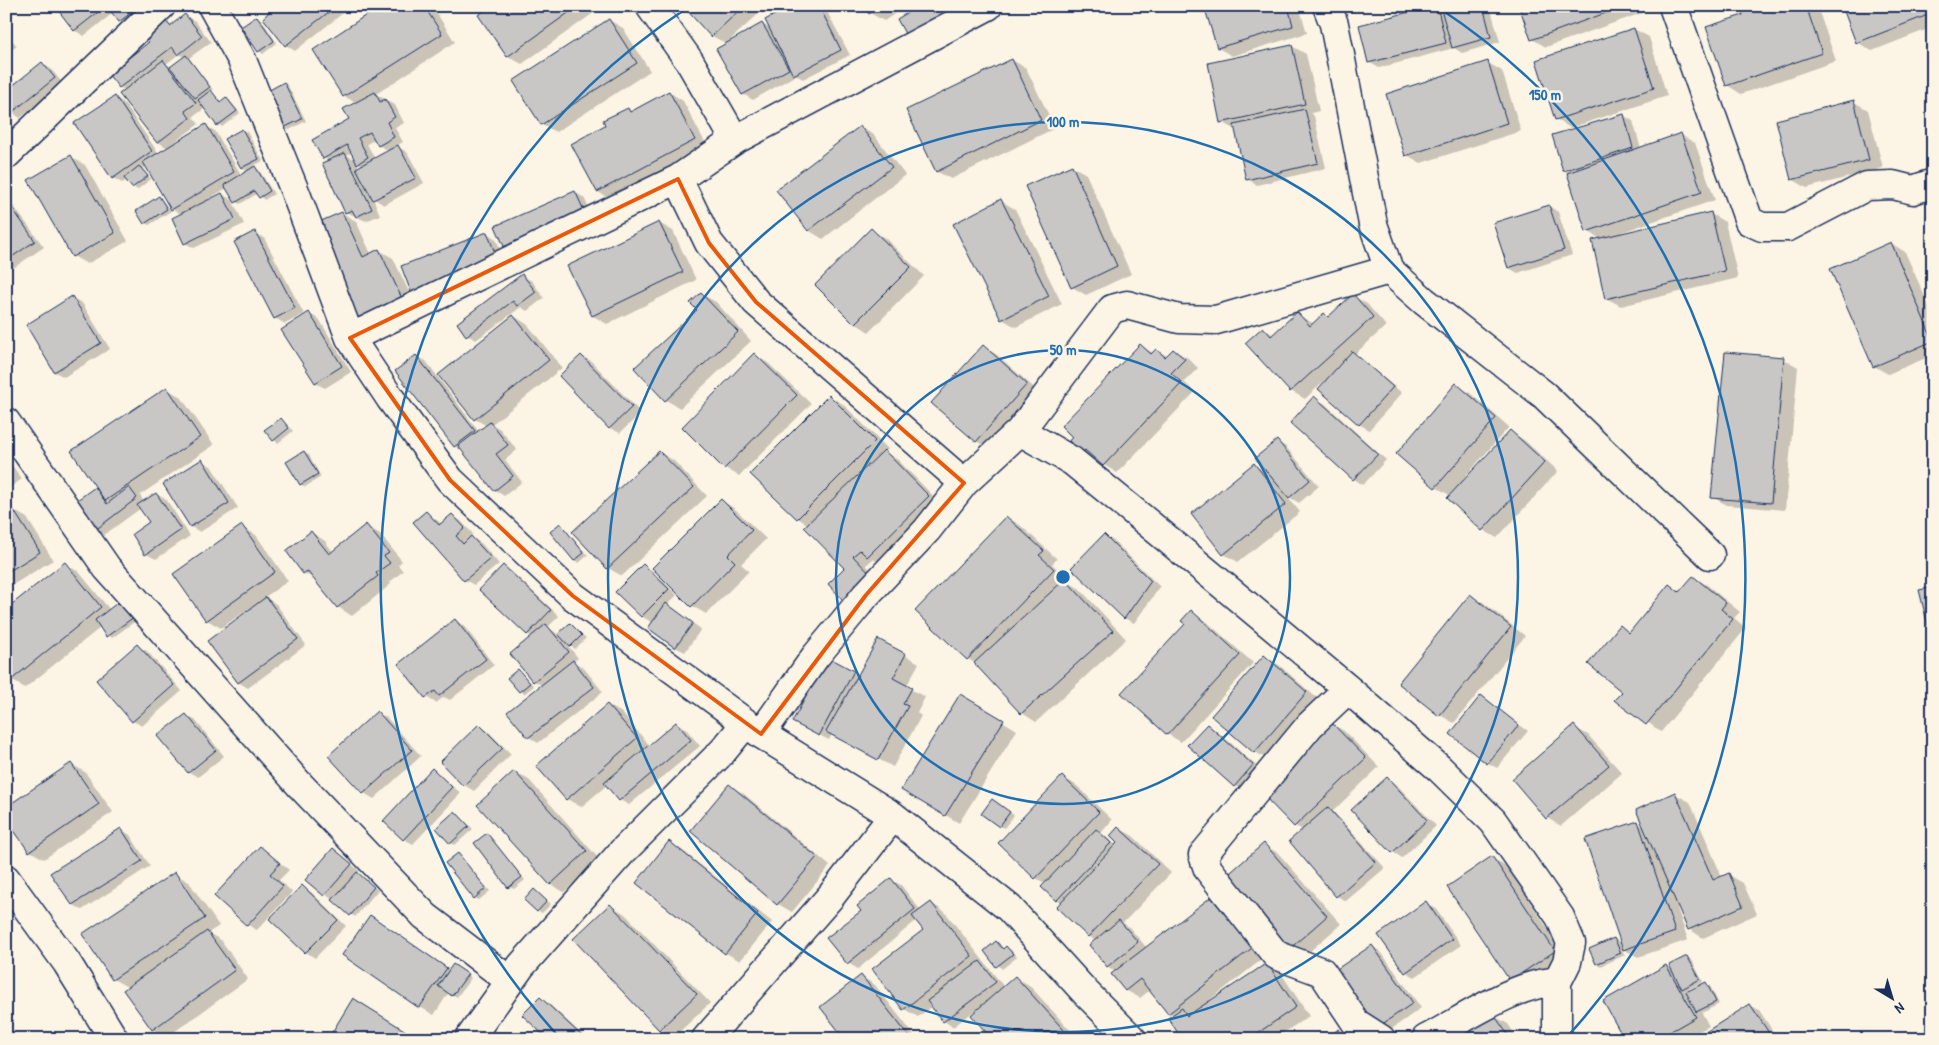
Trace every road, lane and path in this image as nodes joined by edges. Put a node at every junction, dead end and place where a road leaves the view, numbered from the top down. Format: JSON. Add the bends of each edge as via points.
{"nodes":[{"id":1,"x":162,"y":6,"type":"edge"},
{"id":2,"x":212,"y":6,"type":"edge"},
{"id":3,"x":650,"y":6,"type":"edge"},
{"id":4,"x":988,"y":6,"type":"edge"},
{"id":5,"x":1327,"y":6,"type":"edge"},
{"id":6,"x":1673,"y":6,"type":"edge"},
{"id":7,"x":735,"y":140,"type":"junction"},
{"id":8,"x":6,"y":155,"type":"edge"},
{"id":9,"x":678,"y":179,"type":"junction"},
{"id":10,"x":1933,"y":183,"type":"edge"},
{"id":11,"x":1389,"y":270,"type":"junction"},
{"id":12,"x":350,"y":338,"type":"junction"},
{"id":13,"x":6,"y":422,"type":"edge"},
{"id":14,"x":1020,"y":431,"type":"junction"},
{"id":15,"x":964,"y":483,"type":"junction"},
{"id":16,"x":1710,"y":555,"type":"dead end"},
{"id":17,"x":1348,"y":688,"type":"junction"},
{"id":18,"x":753,"y":729,"type":"junction"},
{"id":19,"x":893,"y":816,"type":"junction"},
{"id":20,"x":6,"y":879,"type":"edge"},
{"id":21,"x":510,"y":981,"type":"junction"},
{"id":22,"x":1557,"y":982,"type":"junction"},
{"id":23,"x":722,"y":1033,"type":"edge"},
{"id":24,"x":114,"y":1039,"type":"edge"},
{"id":25,"x":469,"y":1039,"type":"edge"},
{"id":26,"x":1132,"y":1039,"type":"edge"},
{"id":27,"x":1381,"y":1039,"type":"edge"},
{"id":28,"x":1426,"y":1039,"type":"edge"},
{"id":29,"x":1557,"y":1039,"type":"edge"}],
"edges":[{"from":1,"to":8,"type":"street"},
{"from":2,"to":12,"type":"street","via":[[242,60]]},
{"from":3,"to":7,"type":"street","via":[[690,62]]},
{"from":4,"to":7,"type":"street"},
{"from":5,"to":11,"type":"street","via":[[1334,24],[1373,224]]},
{"from":6,"to":10,"type":"street","via":[[1749,221],[1762,227],[1788,227],[1867,186],[1894,185],[1913,190]]},
{"from":7,"to":9,"type":"street"},
{"from":9,"to":12,"type":"street"},
{"from":9,"to":15,"type":"street","via":[[709,244],[756,302]]},
{"from":11,"to":14,"type":"street","via":[[1216,320],[1179,319],[1127,304],[1112,309]]},
{"from":11,"to":16,"type":"street","via":[[1544,395]]},
{"from":12,"to":18,"type":"street","via":[[450,480],[573,596]]},
{"from":13,"to":21,"type":"street","via":[[107,568],[299,784],[425,916]]},
{"from":14,"to":15,"type":"street"},
{"from":14,"to":17,"type":"street","via":[[1072,461]]},
{"from":15,"to":18,"type":"street","via":[[927,530]]},
{"from":17,"to":22,"type":"street","via":[[1493,821],[1560,917],[1570,943],[1567,962]]},
{"from":17,"to":27,"type":"street","via":[[1310,725],[1203,855],[1208,869],[1276,955],[1322,972],[1356,1023]]},
{"from":18,"to":19,"type":"street"},
{"from":18,"to":21,"type":"street","via":[[723,751],[622,852]]},
{"from":19,"to":23,"type":"street"},
{"from":19,"to":26,"type":"street","via":[[1009,908]]},
{"from":20,"to":24,"type":"street","via":[[67,963]]},
{"from":21,"to":25,"type":"street"},
{"from":22,"to":28,"type":"street","via":[[1524,987]]},
{"from":22,"to":29,"type":"street"}]}
